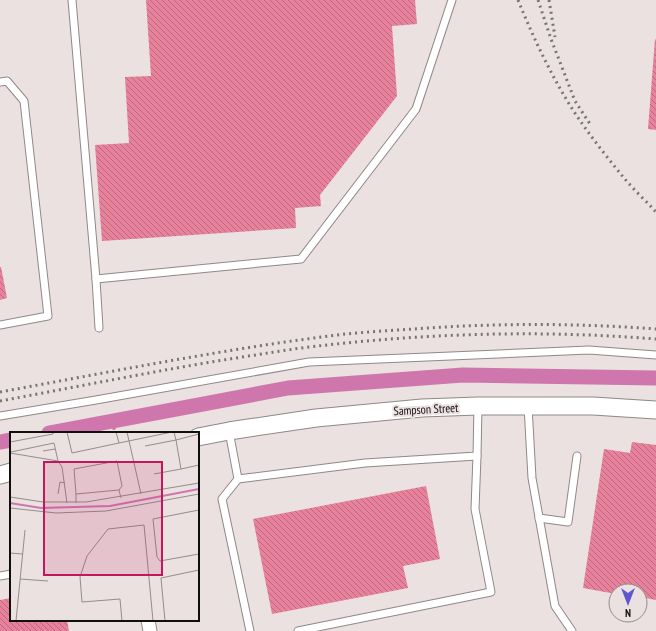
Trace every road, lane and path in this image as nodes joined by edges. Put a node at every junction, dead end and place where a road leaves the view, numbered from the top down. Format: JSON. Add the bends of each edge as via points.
{"nodes":[{"id":1,"x":72,"y":0,"type":"edge"},
{"id":2,"x":452,"y":0,"type":"edge"},
{"id":3,"x":0,"y":82,"type":"edge"},
{"id":4,"x":96,"y":279,"type":"junction"},
{"id":5,"x":0,"y":325,"type":"edge"},
{"id":6,"x":99,"y":328,"type":"dead end"},
{"id":7,"x":656,"y":355,"type":"edge"},
{"id":8,"x":478,"y":406,"type":"junction"},
{"id":9,"x":528,"y":406,"type":"junction"},
{"id":10,"x":656,"y":410,"type":"edge"},
{"id":11,"x":0,"y":416,"type":"edge"},
{"id":12,"x":229,"y":431,"type":"junction"},
{"id":13,"x":199,"y":437,"type":"edge"},
{"id":14,"x":477,"y":456,"type":"junction"},
{"id":15,"x":577,"y":456,"type":"dead end"},
{"id":16,"x":10,"y":472,"type":"edge"},
{"id":17,"x":0,"y":475,"type":"edge"},
{"id":18,"x":238,"y":478,"type":"junction"},
{"id":19,"x":539,"y":518,"type":"junction"},
{"id":20,"x":10,"y":574,"type":"edge"},
{"id":21,"x":0,"y":576,"type":"edge"},
{"id":22,"x":148,"y":621,"type":"edge"},
{"id":23,"x":150,"y":631,"type":"edge"},
{"id":24,"x":250,"y":631,"type":"edge"},
{"id":25,"x":298,"y":631,"type":"edge"},
{"id":26,"x":572,"y":631,"type":"edge"}],
"edges":[{"from":1,"to":4,"type":"lane"},
{"from":2,"to":4,"type":"lane","via":[[416,109],[301,259]]},
{"from":3,"to":5,"type":"lane","via":[[7,81],[24,101],[48,316]]},
{"from":4,"to":6,"type":"lane"},
{"from":7,"to":11,"type":"lane","via":[[589,350],[309,362]]},
{"from":8,"to":9,"type":"street","name":"Sampson Street"},
{"from":8,"to":12,"type":"street","name":"Sampson Street","via":[[422,408],[316,418]]},
{"from":8,"to":14,"type":"lane"},
{"from":9,"to":10,"type":"street","name":"Sampson Street","via":[[593,406]]},
{"from":9,"to":19,"type":"lane","via":[[532,478]]},
{"from":12,"to":13,"type":"street","name":"Sampson Street"},
{"from":12,"to":18,"type":"lane"},
{"from":14,"to":18,"type":"lane","via":[[365,463]]},
{"from":14,"to":25,"type":"lane","via":[[475,509],[491,592]]},
{"from":15,"to":19,"type":"lane","via":[[568,522]]},
{"from":16,"to":17,"type":"street"},
{"from":18,"to":24,"type":"lane","via":[[222,499]]},
{"from":19,"to":26,"type":"lane","via":[[555,606]]},
{"from":20,"to":21,"type":"lane"},
{"from":22,"to":23,"type":"street"}]}
